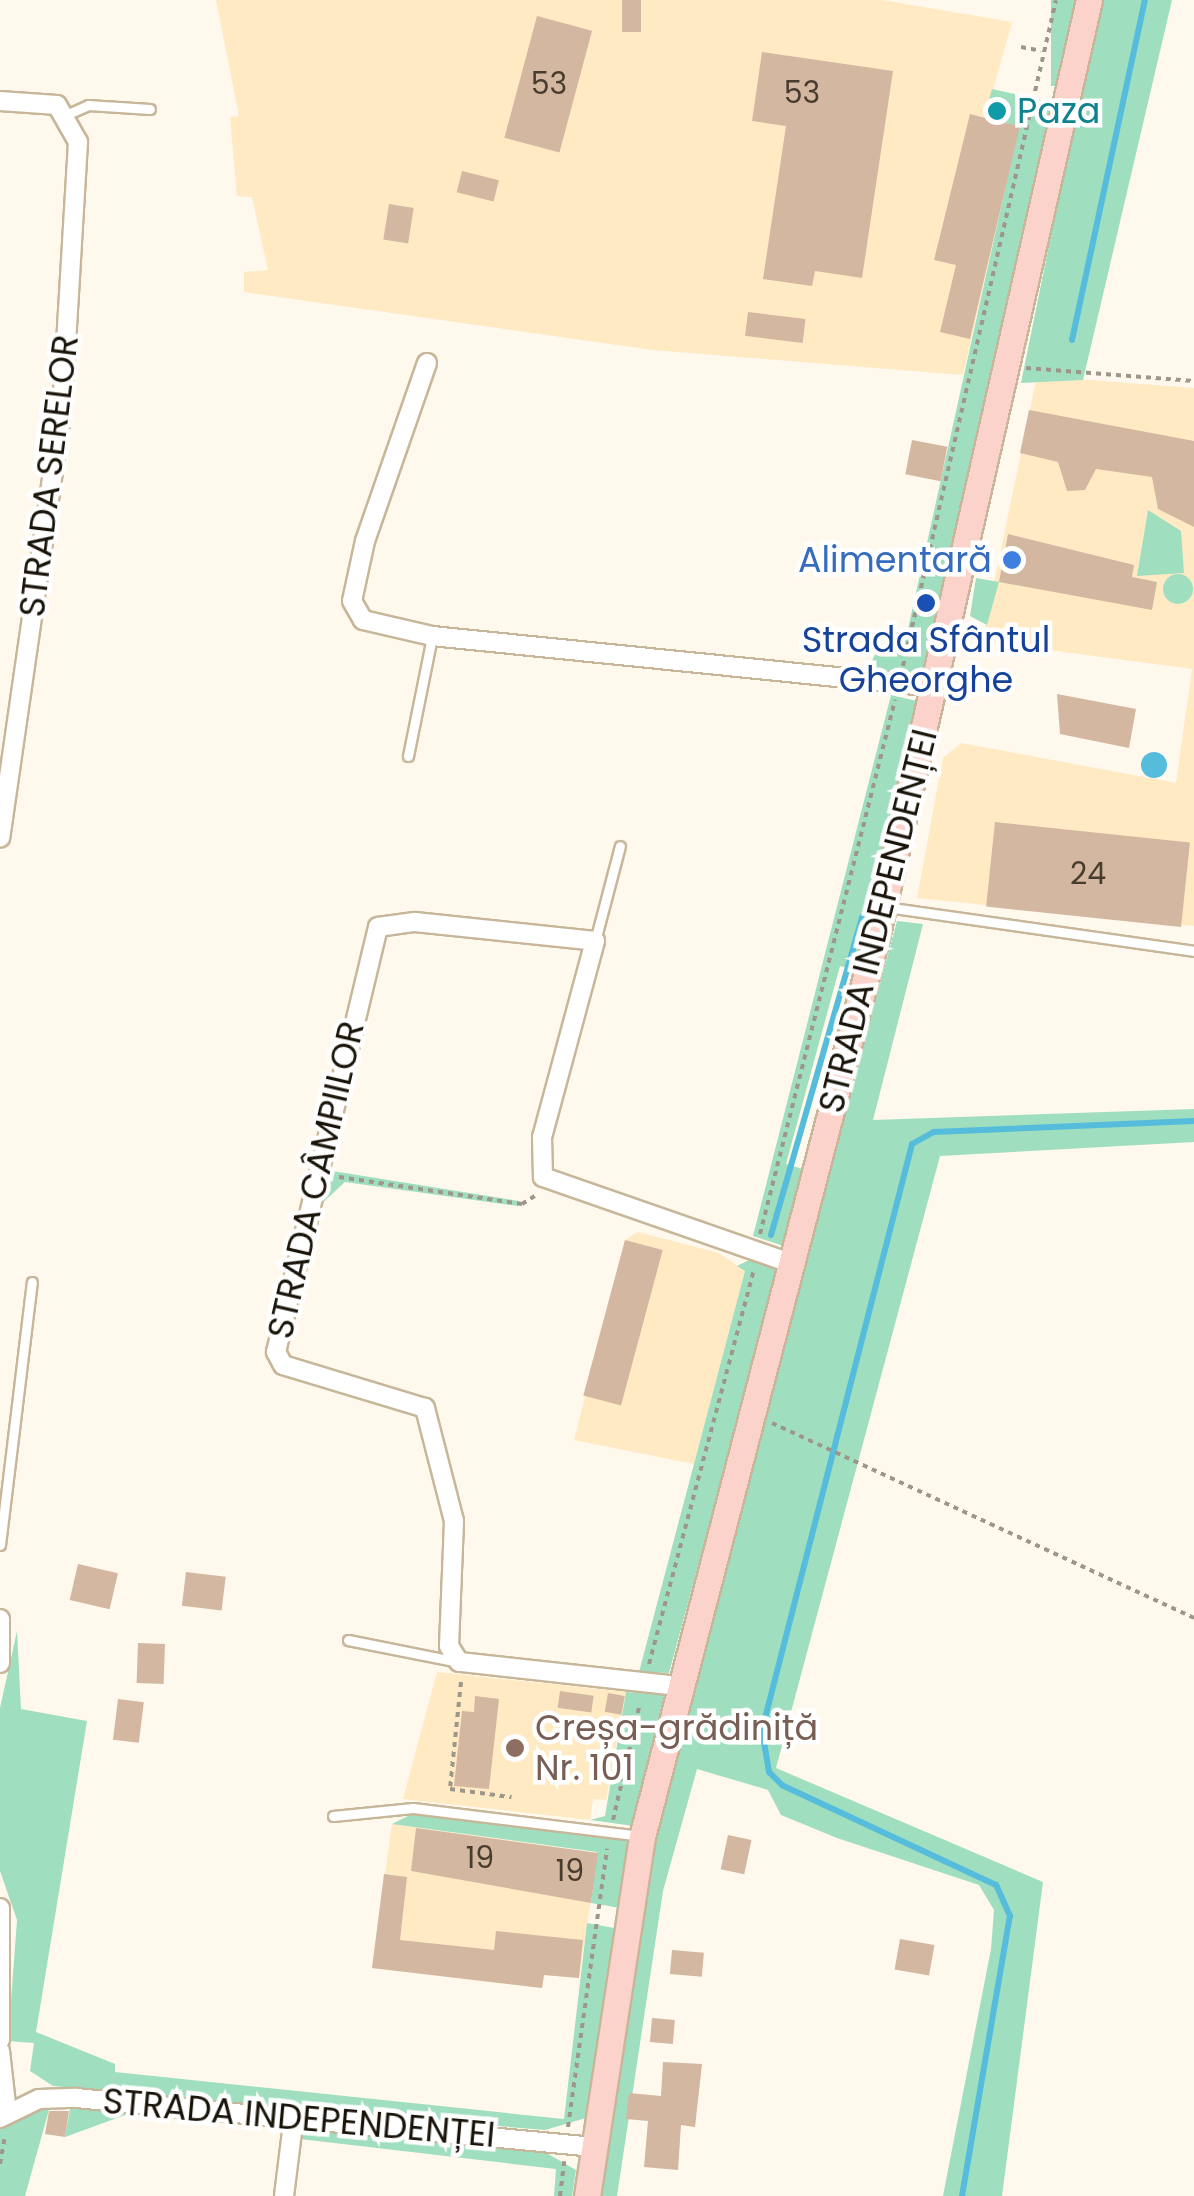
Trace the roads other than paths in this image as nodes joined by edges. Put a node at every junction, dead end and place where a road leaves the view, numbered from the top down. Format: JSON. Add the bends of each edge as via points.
{"nodes":[{"id":1,"x":1089,"y":0,"type":"edge"},
{"id":2,"x":0,"y":101,"type":"edge"},
{"id":3,"x":150,"y":109,"type":"dead end"},
{"id":4,"x":68,"y":114,"type":"junction"},
{"id":5,"x":427,"y":364,"type":"dead end"},
{"id":6,"x":432,"y":636,"type":"junction"},
{"id":7,"x":935,"y":687,"type":"junction"},
{"id":8,"x":408,"y":756,"type":"dead end"},
{"id":9,"x":0,"y":838,"type":"edge"},
{"id":10,"x":620,"y":846,"type":"dead end"},
{"id":11,"x":884,"y":906,"type":"junction"},
{"id":12,"x":595,"y":942,"type":"junction"},
{"id":13,"x":1194,"y":951,"type":"edge"},
{"id":14,"x":790,"y":1262,"type":"junction"},
{"id":15,"x":32,"y":1282,"type":"dead end"},
{"id":16,"x":0,"y":1545,"type":"edge"},
{"id":17,"x":0,"y":1619,"type":"edge"},
{"id":18,"x":348,"y":1640,"type":"dead end"},
{"id":19,"x":459,"y":1662,"type":"junction"},
{"id":20,"x":0,"y":1663,"type":"edge"},
{"id":21,"x":678,"y":1686,"type":"junction"},
{"id":22,"x":333,"y":1816,"type":"dead end"},
{"id":23,"x":642,"y":1836,"type":"junction"},
{"id":24,"x":0,"y":1908,"type":"edge"},
{"id":25,"x":0,"y":2040,"type":"edge"},
{"id":26,"x":0,"y":2051,"type":"edge"},
{"id":27,"x":4,"y":2115,"type":"edge"},
{"id":28,"x":294,"y":2116,"type":"junction"},
{"id":29,"x":594,"y":2147,"type":"junction"},
{"id":30,"x":284,"y":2196,"type":"edge"},
{"id":31,"x":587,"y":2196,"type":"edge"}],
"edges":[{"from":1,"to":7,"type":"main road","name":"STRADA INDEPENDENȚEI"},
{"from":2,"to":4,"type":"street","via":[[42,100]]},
{"from":3,"to":4,"type":"lane","via":[[88,105]]},
{"from":4,"to":9,"type":"street","name":"STRADA SERELOR","via":[[78,142],[62,409]]},
{"from":5,"to":6,"type":"street","via":[[352,601],[363,620]]},
{"from":6,"to":7,"type":"street"},
{"from":6,"to":8,"type":"lane"},
{"from":7,"to":11,"type":"main road","name":"STRADA INDEPENDENȚEI"},
{"from":10,"to":12,"type":"lane"},
{"from":11,"to":13,"type":"lane"},
{"from":11,"to":14,"type":"main road","name":"STRADA INDEPENDENȚEI"},
{"from":12,"to":14,"type":"street","via":[[538,1154],[551,1185]]},
{"from":12,"to":19,"type":"street","name":"STRADA CÂMPIILOR","via":[[416,922],[378,927],[276,1352],[283,1365],[424,1408],[454,1521],[449,1646]]},
{"from":14,"to":21,"type":"main road","name":"STRADA INDEPENDENȚEI"},
{"from":15,"to":16,"type":"lane"},
{"from":17,"to":20,"type":"street"},
{"from":18,"to":19,"type":"lane"},
{"from":19,"to":21,"type":"street"},
{"from":21,"to":23,"type":"main road","name":"STRADA INDEPENDENȚEI"},
{"from":22,"to":23,"type":"lane","via":[[412,1808]]},
{"from":23,"to":29,"type":"main road","name":"STRADA INDEPENDENȚEI"},
{"from":24,"to":25,"type":"street"},
{"from":26,"to":27,"type":"street"},
{"from":27,"to":28,"type":"street","name":"STRADA INDEPENDENȚEI","via":[[56,2097]]},
{"from":28,"to":29,"type":"street","name":"STRADA INDEPENDENȚEI"},
{"from":28,"to":30,"type":"street"},
{"from":29,"to":31,"type":"main road","name":"STRADA INDEPENDENȚEI"}]}
